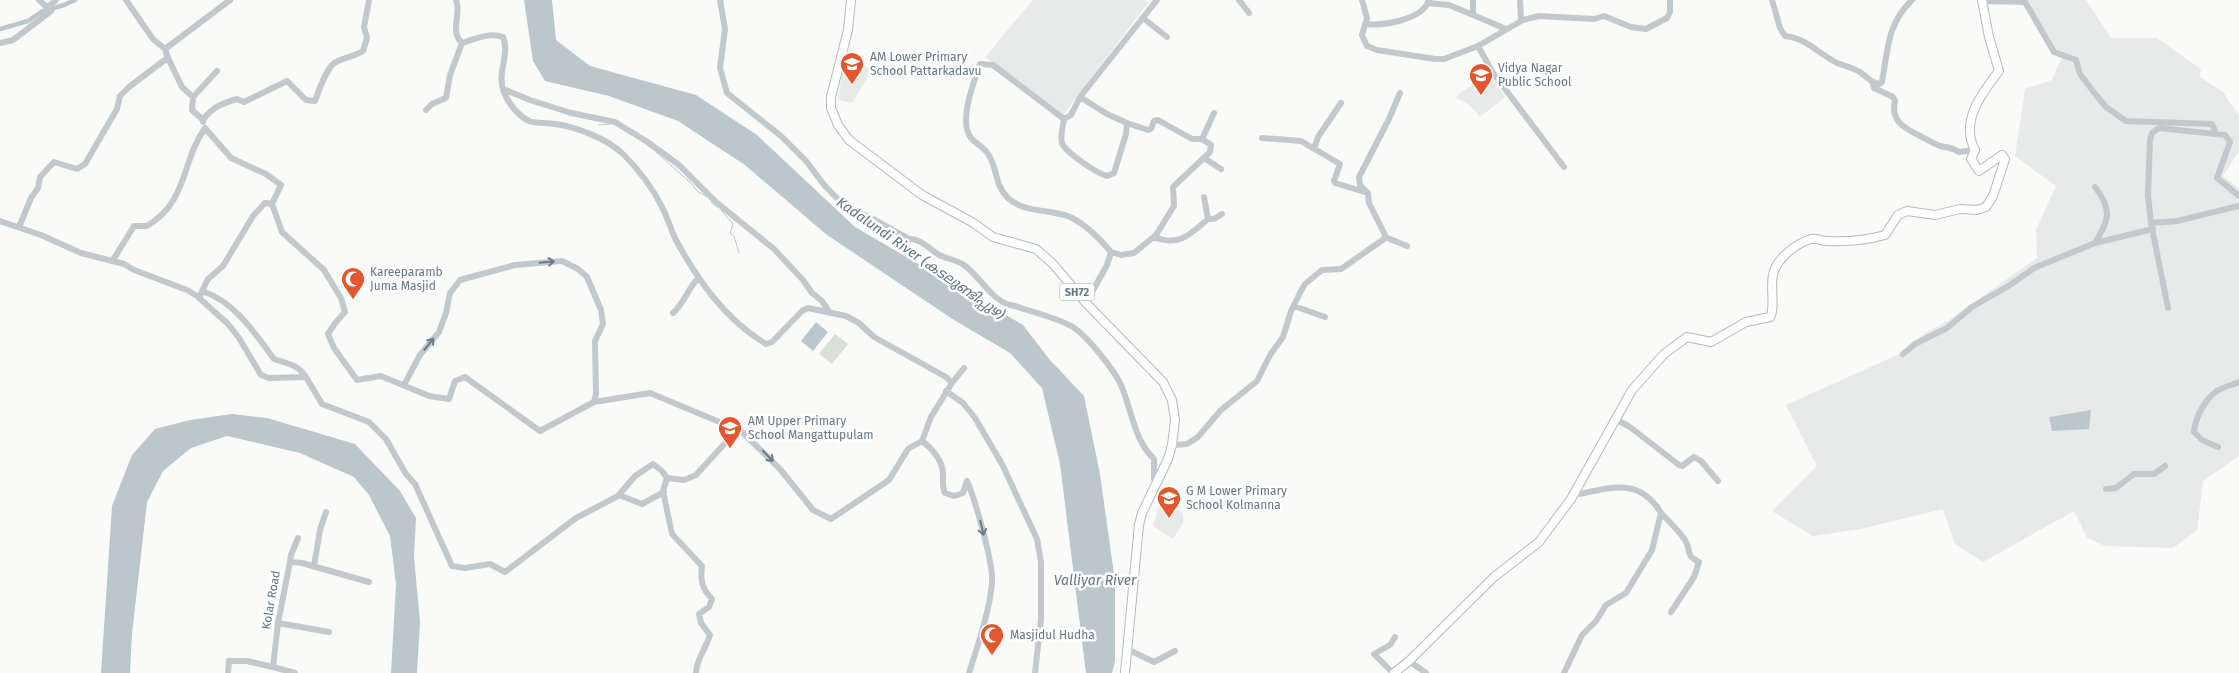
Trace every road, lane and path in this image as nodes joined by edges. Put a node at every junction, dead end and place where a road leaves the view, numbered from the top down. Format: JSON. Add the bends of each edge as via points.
{"nodes":[{"id":1,"x":39,"y":0,"type":"edge"},
{"id":2,"x":56,"y":0,"type":"edge"},
{"id":3,"x":126,"y":0,"type":"edge"},
{"id":4,"x":230,"y":0,"type":"edge"},
{"id":5,"x":370,"y":0,"type":"edge"},
{"id":6,"x":456,"y":0,"type":"edge"},
{"id":7,"x":720,"y":0,"type":"edge"},
{"id":8,"x":851,"y":0,"type":"edge"},
{"id":9,"x":1157,"y":0,"type":"edge"},
{"id":10,"x":1239,"y":0,"type":"edge"},
{"id":11,"x":1362,"y":0,"type":"edge"},
{"id":12,"x":1473,"y":0,"type":"edge"},
{"id":13,"x":1520,"y":0,"type":"edge"},
{"id":14,"x":1670,"y":0,"type":"edge"},
{"id":15,"x":1772,"y":0,"type":"edge"},
{"id":16,"x":1912,"y":0,"type":"edge"},
{"id":17,"x":1429,"y":1,"type":"edge"},
{"id":18,"x":1982,"y":1,"type":"edge"},
{"id":19,"x":48,"y":8,"type":"junction"},
{"id":20,"x":1249,"y":13,"type":"dead end"},
{"id":21,"x":1474,"y":15,"type":"junction"},
{"id":22,"x":1143,"y":18,"type":"junction"},
{"id":23,"x":1521,"y":20,"type":"junction"},
{"id":24,"x":1364,"y":24,"type":"junction"},
{"id":25,"x":1506,"y":29,"type":"junction"},
{"id":26,"x":1167,"y":37,"type":"dead end"},
{"id":27,"x":0,"y":43,"type":"edge"},
{"id":28,"x":462,"y":43,"type":"junction"},
{"id":29,"x":1478,"y":46,"type":"junction"},
{"id":30,"x":165,"y":49,"type":"junction"},
{"id":31,"x":168,"y":58,"type":"junction"},
{"id":32,"x":217,"y":70,"type":"dead end"},
{"id":33,"x":1874,"y":84,"type":"junction"},
{"id":34,"x":503,"y":89,"type":"junction"},
{"id":35,"x":1400,"y":93,"type":"dead end"},
{"id":36,"x":193,"y":97,"type":"junction"},
{"id":37,"x":1080,"y":97,"type":"junction"},
{"id":38,"x":1341,"y":104,"type":"dead end"},
{"id":39,"x":426,"y":110,"type":"dead end"},
{"id":40,"x":1214,"y":113,"type":"dead end"},
{"id":41,"x":1064,"y":119,"type":"junction"},
{"id":42,"x":203,"y":120,"type":"junction"},
{"id":43,"x":1127,"y":123,"type":"junction"},
{"id":44,"x":205,"y":128,"type":"junction"},
{"id":45,"x":2216,"y":133,"type":"junction"},
{"id":46,"x":1262,"y":138,"type":"dead end"},
{"id":47,"x":1202,"y":139,"type":"junction"},
{"id":48,"x":1314,"y":149,"type":"junction"},
{"id":49,"x":1975,"y":150,"type":"junction"},
{"id":50,"x":1204,"y":158,"type":"junction"},
{"id":51,"x":1564,"y":167,"type":"dead end"},
{"id":52,"x":1221,"y":169,"type":"dead end"},
{"id":53,"x":2095,"y":187,"type":"dead end"},
{"id":54,"x":1368,"y":193,"type":"junction"},
{"id":55,"x":2239,"y":196,"type":"edge"},
{"id":56,"x":1204,"y":197,"type":"dead end"},
{"id":57,"x":272,"y":204,"type":"junction"},
{"id":58,"x":2239,"y":206,"type":"edge"},
{"id":59,"x":1222,"y":214,"type":"dead end"},
{"id":60,"x":1208,"y":219,"type":"junction"},
{"id":61,"x":0,"y":221,"type":"edge"},
{"id":62,"x":2152,"y":226,"type":"junction"},
{"id":63,"x":18,"y":227,"type":"junction"},
{"id":64,"x":1154,"y":237,"type":"junction"},
{"id":65,"x":1385,"y":237,"type":"junction"},
{"id":66,"x":2095,"y":243,"type":"junction"},
{"id":67,"x":1407,"y":246,"type":"dead end"},
{"id":68,"x":1110,"y":252,"type":"junction"},
{"id":69,"x":113,"y":260,"type":"junction"},
{"id":70,"x":698,"y":278,"type":"junction"},
{"id":71,"x":202,"y":291,"type":"junction"},
{"id":72,"x":199,"y":298,"type":"junction"},
{"id":73,"x":346,"y":301,"type":"dead end"},
{"id":74,"x":1086,"y":303,"type":"junction"},
{"id":75,"x":1294,"y":306,"type":"junction"},
{"id":76,"x":2168,"y":308,"type":"dead end"},
{"id":77,"x":345,"y":312,"type":"junction"},
{"id":78,"x":673,"y":313,"type":"dead end"},
{"id":79,"x":830,"y":313,"type":"junction"},
{"id":80,"x":1325,"y":317,"type":"dead end"},
{"id":81,"x":1903,"y":354,"type":"dead end"},
{"id":82,"x":964,"y":368,"type":"dead end"},
{"id":83,"x":306,"y":377,"type":"junction"},
{"id":84,"x":2239,"y":382,"type":"edge"},
{"id":85,"x":952,"y":383,"type":"junction"},
{"id":86,"x":404,"y":385,"type":"junction"},
{"id":87,"x":946,"y":391,"type":"junction"},
{"id":88,"x":594,"y":402,"type":"junction"},
{"id":89,"x":1615,"y":419,"type":"junction"},
{"id":90,"x":730,"y":427,"type":"junction"},
{"id":91,"x":922,"y":441,"type":"junction"},
{"id":92,"x":1172,"y":445,"type":"junction"},
{"id":93,"x":2218,"y":447,"type":"dead end"},
{"id":94,"x":2165,"y":466,"type":"dead end"},
{"id":95,"x":667,"y":478,"type":"junction"},
{"id":96,"x":1718,"y":481,"type":"dead end"},
{"id":97,"x":1158,"y":482,"type":"junction"},
{"id":98,"x":2106,"y":490,"type":"dead end"},
{"id":99,"x":664,"y":492,"type":"junction"},
{"id":100,"x":1575,"y":492,"type":"junction"},
{"id":101,"x":619,"y":495,"type":"junction"},
{"id":102,"x":326,"y":512,"type":"dead end"},
{"id":103,"x":1661,"y":512,"type":"junction"},
{"id":104,"x":298,"y":538,"type":"dead end"},
{"id":105,"x":290,"y":562,"type":"junction"},
{"id":106,"x":314,"y":566,"type":"junction"},
{"id":107,"x":369,"y":582,"type":"dead end"},
{"id":108,"x":1671,"y":612,"type":"dead end"},
{"id":109,"x":278,"y":624,"type":"junction"},
{"id":110,"x":329,"y":632,"type":"dead end"},
{"id":111,"x":1395,"y":637,"type":"dead end"},
{"id":112,"x":1129,"y":650,"type":"junction"},
{"id":113,"x":1175,"y":651,"type":"dead end"},
{"id":114,"x":1410,"y":661,"type":"junction"},
{"id":115,"x":273,"y":667,"type":"junction"},
{"id":116,"x":228,"y":673,"type":"edge"},
{"id":117,"x":295,"y":673,"type":"edge"},
{"id":118,"x":696,"y":673,"type":"edge"},
{"id":119,"x":969,"y":673,"type":"edge"},
{"id":120,"x":1035,"y":673,"type":"edge"},
{"id":121,"x":1125,"y":673,"type":"edge"},
{"id":122,"x":1393,"y":673,"type":"edge"},
{"id":123,"x":1426,"y":673,"type":"edge"},
{"id":124,"x":1564,"y":673,"type":"edge"}],
"edges":[{"from":1,"to":19,"type":"street"},
{"from":2,"to":19,"type":"street"},
{"from":3,"to":30,"type":"street","via":[[153,39]]},
{"from":4,"to":30,"type":"street"},
{"from":5,"to":42,"type":"street","via":[[363,50],[357,55],[337,60],[325,75],[315,101],[306,100],[287,81],[244,102],[238,99],[216,106]]},
{"from":6,"to":28,"type":"street","via":[[456,34]]},
{"from":7,"to":97,"type":"street","via":[[726,29],[720,68],[727,93],[781,136],[846,207],[964,265],[1006,305],[1070,325],[1092,345],[1123,388],[1144,450],[1154,459],[1154,479]]},
{"from":8,"to":74,"type":"main road","number":"SH72","via":[[848,30],[831,97],[838,124],[849,140],[922,195],[993,237],[1036,249],[1054,264]]},
{"from":9,"to":22,"type":"street"},
{"from":10,"to":20,"type":"street"},
{"from":11,"to":24,"type":"street","via":[[1366,11]]},
{"from":12,"to":21,"type":"street"},
{"from":13,"to":23,"type":"street"},
{"from":14,"to":23,"type":"street","via":[[1667,18],[1646,29],[1631,27],[1604,16],[1594,19],[1538,16]]},
{"from":15,"to":33,"type":"street","via":[[1785,36],[1793,36],[1809,44]]},
{"from":16,"to":33,"type":"street","via":[[1901,10],[1892,27],[1882,82]]},
{"from":17,"to":21,"type":"street"},
{"from":17,"to":24,"type":"street","via":[[1425,8],[1406,19]]},
{"from":18,"to":45,"type":"street","via":[[2025,2],[2054,52],[2076,60],[2080,74],[2096,95],[2106,107],[2126,121],[2212,124]]},
{"from":18,"to":49,"type":"main road","via":[[1999,72],[1978,101],[1969,125],[1969,139]]},
{"from":19,"to":27,"type":"street","via":[[13,40]]},
{"from":21,"to":25,"type":"street"},
{"from":22,"to":26,"type":"street"},
{"from":22,"to":37,"type":"street"},
{"from":23,"to":25,"type":"street"},
{"from":24,"to":29,"type":"street","via":[[1363,41],[1377,50],[1440,60]]},
{"from":25,"to":29,"type":"street"},
{"from":28,"to":34,"type":"street","via":[[486,36],[503,37]]},
{"from":28,"to":39,"type":"street","via":[[450,75],[446,98]]},
{"from":29,"to":51,"type":"street","via":[[1493,73]]},
{"from":30,"to":31,"type":"street"},
{"from":31,"to":36,"type":"street","via":[[182,87]]},
{"from":31,"to":63,"type":"street","via":[[120,96],[117,109],[85,164],[77,169],[54,162],[44,171]]},
{"from":32,"to":36,"type":"street"},
{"from":33,"to":49,"type":"street","via":[[1874,88],[1893,97],[1895,118],[1906,129],[1959,152]]},
{"from":34,"to":70,"type":"street","via":[[518,114],[531,122],[585,130],[622,154],[662,207]]},
{"from":34,"to":79,"type":"street","via":[[571,113],[615,122],[646,141],[679,164],[716,202],[774,249]]},
{"from":35,"to":54,"type":"street","via":[[1359,177],[1360,185]]},
{"from":36,"to":42,"type":"street","via":[[192,110]]},
{"from":37,"to":41,"type":"street","via":[[1071,115]]},
{"from":37,"to":43,"type":"street"},
{"from":38,"to":48,"type":"street","via":[[1318,137]]},
{"from":40,"to":47,"type":"street"},
{"from":41,"to":43,"type":"street","via":[[1062,138],[1066,148],[1107,176],[1116,169]]},
{"from":41,"to":68,"type":"street","via":[[994,65],[980,64],[968,100],[967,131],[987,151],[998,186],[1009,200],[1022,206],[1070,217],[1101,239]]},
{"from":42,"to":44,"type":"street"},
{"from":43,"to":47,"type":"street","via":[[1148,130],[1158,120],[1192,139]]},
{"from":44,"to":57,"type":"street","via":[[231,158],[280,183],[281,189]]},
{"from":44,"to":69,"type":"street","via":[[170,208],[147,226],[134,226]]},
{"from":45,"to":55,"type":"street","via":[[2225,135],[2230,142],[2217,178]]},
{"from":45,"to":62,"type":"street","via":[[2159,128],[2152,133],[2148,177]]},
{"from":46,"to":48,"type":"street","via":[[1301,141]]},
{"from":47,"to":50,"type":"street","via":[[1211,145]]},
{"from":48,"to":54,"type":"street","via":[[1340,164],[1335,183]]},
{"from":49,"to":89,"type":"main road","via":[[1972,159],[1979,171],[2002,155],[2005,159],[1986,207],[1977,210],[1960,208],[1935,216],[1907,211],[1898,215],[1885,235],[1802,242],[1783,258],[1774,271],[1770,317],[1746,322],[1711,342],[1690,336],[1679,341],[1640,380]]},
{"from":50,"to":52,"type":"street"},
{"from":50,"to":64,"type":"street","via":[[1173,187],[1174,206]]},
{"from":53,"to":66,"type":"street","via":[[2106,204],[2108,216]]},
{"from":54,"to":65,"type":"street","via":[[1368,203]]},
{"from":56,"to":60,"type":"street"},
{"from":57,"to":71,"type":"street","via":[[265,203],[253,216],[223,266],[208,279]]},
{"from":57,"to":77,"type":"street","via":[[282,232],[324,270]]},
{"from":58,"to":62,"type":"street"},
{"from":59,"to":60,"type":"street"},
{"from":60,"to":64,"type":"street","via":[[1179,240],[1167,243]]},
{"from":61,"to":63,"type":"street"},
{"from":62,"to":66,"type":"street"},
{"from":62,"to":76,"type":"street"},
{"from":63,"to":69,"type":"street","via":[[81,253]]},
{"from":64,"to":68,"type":"street","via":[[1134,253],[1121,255]]},
{"from":65,"to":67,"type":"street"},
{"from":65,"to":75,"type":"street","via":[[1341,269],[1317,274],[1306,284]]},
{"from":66,"to":81,"type":"street","via":[[2034,268]]},
{"from":68,"to":74,"type":"street","via":[[1107,265]]},
{"from":69,"to":72,"type":"street","via":[[175,284]]},
{"from":70,"to":78,"type":"street"},
{"from":70,"to":79,"type":"street","via":[[714,300],[766,344],[808,308]]},
{"from":71,"to":72,"type":"street"},
{"from":71,"to":83,"type":"street","via":[[219,297],[252,329],[274,359],[292,363]]},
{"from":72,"to":83,"type":"street","via":[[228,324],[261,375],[269,378]]},
{"from":73,"to":77,"type":"street"},
{"from":74,"to":92,"type":"main road","number":"SH72","via":[[1163,382],[1173,407]]},
{"from":75,"to":80,"type":"street"},
{"from":75,"to":92,"type":"street","via":[[1283,338],[1257,381],[1221,410],[1198,437],[1187,444]]},
{"from":77,"to":86,"type":"street","via":[[328,334],[357,380],[381,376]]},
{"from":79,"to":85,"type":"street","via":[[859,323],[874,337]]},
{"from":82,"to":85,"type":"street"},
{"from":83,"to":101,"type":"street","via":[[322,404],[369,422],[386,439],[415,484],[452,566],[465,568],[490,564],[505,572],[576,518]]},
{"from":84,"to":93,"type":"street","via":[[2217,391],[2207,401],[2195,424],[2194,432],[2202,440]]},
{"from":85,"to":87,"type":"street"},
{"from":86,"to":88,"type":"street","via":[[429,396],[448,399],[455,382],[465,377],[540,431]]},
{"from":86,"to":88,"type":"street","one_way":true,"via":[[410,370],[439,332],[450,293],[460,280],[515,265],[562,261],[587,277],[601,310],[603,324],[595,341]]},
{"from":87,"to":91,"type":"street","via":[[930,417]]},
{"from":87,"to":120,"type":"street","via":[[963,403],[975,418],[1002,464],[1037,539],[1041,562],[1041,607]]},
{"from":88,"to":90,"type":"street","via":[[650,393]]},
{"from":89,"to":96,"type":"street","via":[[1679,465],[1694,458],[1700,461]]},
{"from":89,"to":100,"type":"main road"},
{"from":90,"to":91,"type":"street","one_way":true,"via":[[741,431],[761,448],[814,510],[831,520],[889,480],[908,449]]},
{"from":90,"to":95,"type":"street","via":[[726,442],[696,475],[684,480]]},
{"from":91,"to":119,"type":"street","one_way":true,"via":[[934,450],[943,470],[945,493],[954,496],[963,492],[967,481],[978,511],[992,581]]},
{"from":92,"to":97,"type":"main road","number":"SH72"},
{"from":94,"to":98,"type":"street","via":[[2154,474],[2134,474],[2116,488]]},
{"from":95,"to":99,"type":"street"},
{"from":95,"to":101,"type":"street","via":[[653,464],[635,476]]},
{"from":97,"to":112,"type":"main road","number":"SH72","via":[[1138,525]]},
{"from":99,"to":101,"type":"street","via":[[642,504]]},
{"from":99,"to":118,"type":"street","via":[[672,534],[702,566],[700,579],[712,599],[709,608],[699,614],[710,635]]},
{"from":100,"to":103,"type":"street","via":[[1580,494],[1610,486],[1624,486],[1642,494]]},
{"from":100,"to":114,"type":"main road","via":[[1536,546],[1494,577]]},
{"from":102,"to":106,"type":"street"},
{"from":103,"to":108,"type":"street","via":[[1687,542],[1690,557],[1699,562],[1694,577]]},
{"from":103,"to":124,"type":"street","via":[[1655,544],[1648,558],[1626,593],[1606,605],[1596,622],[1582,635]]},
{"from":104,"to":105,"type":"street"},
{"from":105,"to":106,"type":"street","name":"Kolar Road"},
{"from":105,"to":109,"type":"street","name":"Kolar Road"},
{"from":106,"to":107,"type":"street","name":"Kolar Road"},
{"from":109,"to":110,"type":"street"},
{"from":109,"to":115,"type":"street","name":"Kolar Road"},
{"from":111,"to":122,"type":"street","via":[[1390,645],[1374,656]]},
{"from":112,"to":113,"type":"street","via":[[1154,662]]},
{"from":112,"to":121,"type":"main road","number":"SH72"},
{"from":114,"to":122,"type":"main road"},
{"from":114,"to":123,"type":"street"},
{"from":115,"to":116,"type":"street","via":[[229,661]]},
{"from":115,"to":117,"type":"street"}]}
